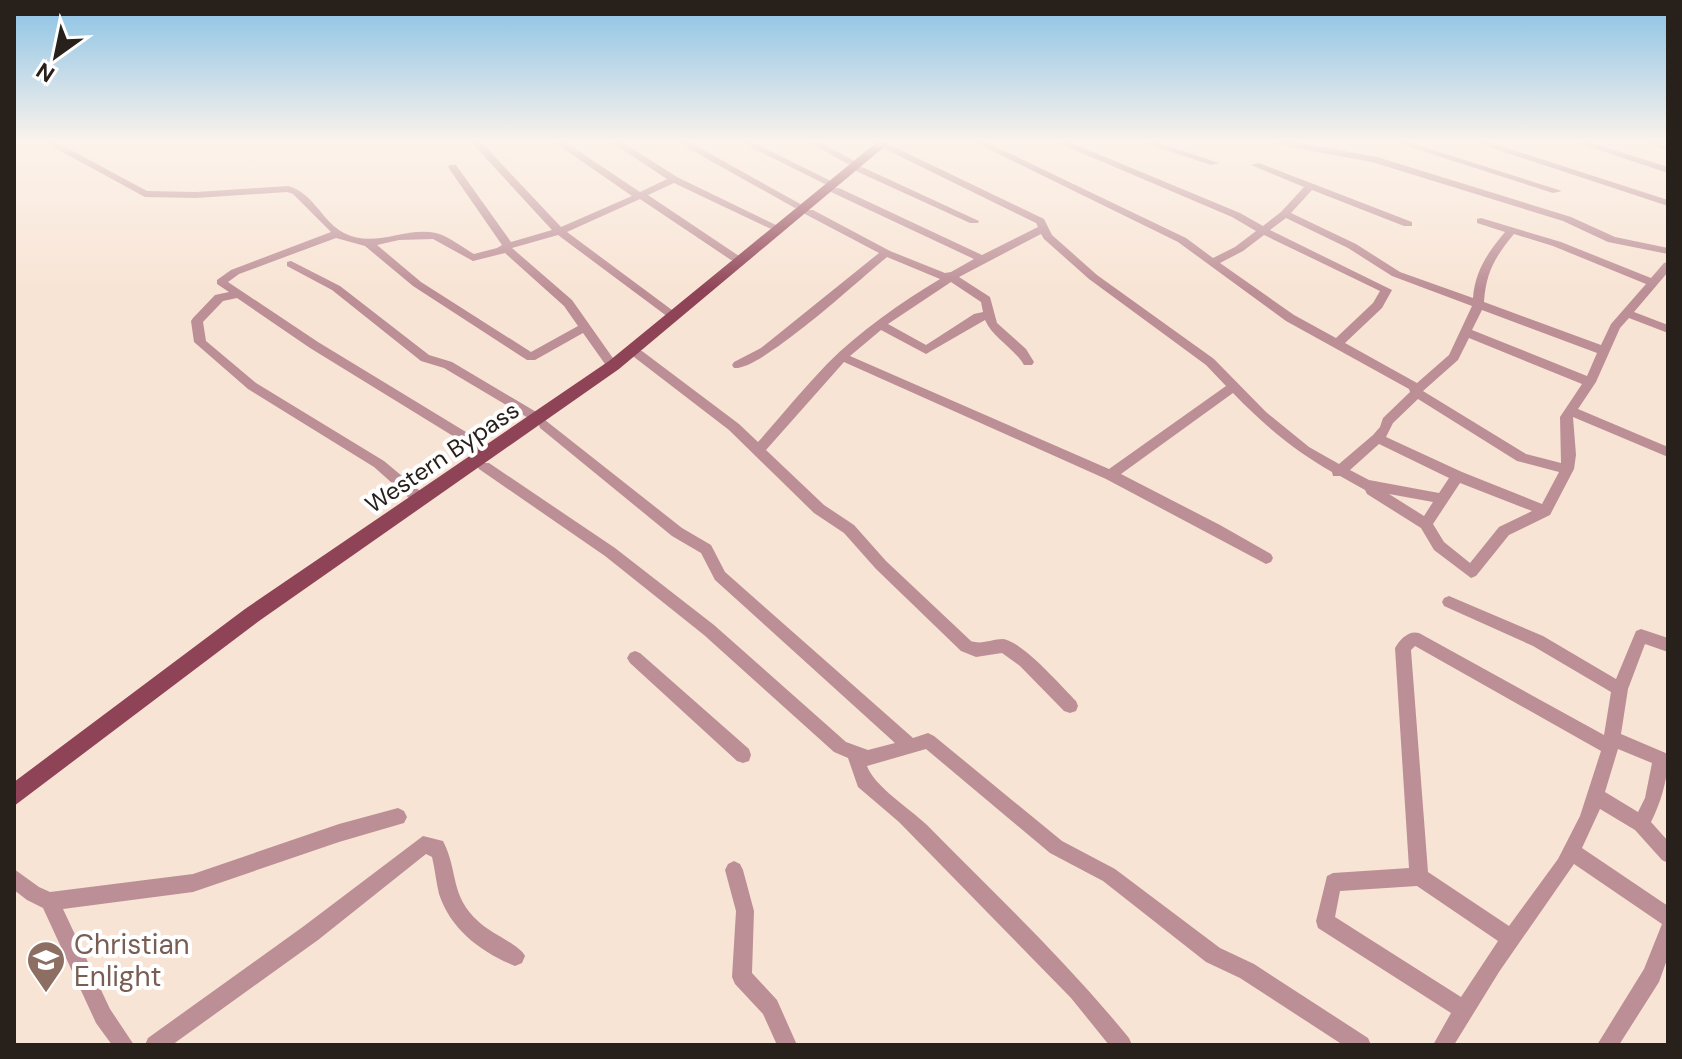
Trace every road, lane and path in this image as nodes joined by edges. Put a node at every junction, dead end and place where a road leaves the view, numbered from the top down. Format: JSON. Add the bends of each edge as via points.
{"nodes":[{"id":1,"x":140,"y":191,"type":"edge"},
{"id":2,"x":251,"y":191,"type":"edge"},
{"id":3,"x":292,"y":191,"type":"edge"},
{"id":4,"x":469,"y":191,"type":"edge"},
{"id":5,"x":522,"y":191,"type":"edge"},
{"id":6,"x":632,"y":191,"type":"edge"},
{"id":7,"x":648,"y":191,"type":"edge"},
{"id":8,"x":700,"y":191,"type":"edge"},
{"id":9,"x":772,"y":191,"type":"edge"},
{"id":10,"x":827,"y":191,"type":"edge"},
{"id":11,"x":843,"y":191,"type":"edge"},
{"id":12,"x":911,"y":191,"type":"edge"},
{"id":13,"x":985,"y":191,"type":"edge"},
{"id":14,"x":1086,"y":191,"type":"edge"},
{"id":15,"x":1179,"y":191,"type":"edge"},
{"id":16,"x":1306,"y":191,"type":"edge"},
{"id":17,"x":1325,"y":191,"type":"edge"},
{"id":18,"x":1478,"y":191,"type":"edge"},
{"id":19,"x":1632,"y":191,"type":"edge"},
{"id":20,"x":639,"y":196,"type":"junction"},
{"id":21,"x":1668,"y":203,"type":"edge"},
{"id":22,"x":1285,"y":214,"type":"junction"},
{"id":23,"x":974,"y":221,"type":"dead end"},
{"id":24,"x":1481,"y":221,"type":"dead end"},
{"id":25,"x":1408,"y":224,"type":"dead end"},
{"id":26,"x":773,"y":226,"type":"dead end"},
{"id":27,"x":1045,"y":228,"type":"junction"},
{"id":28,"x":557,"y":229,"type":"junction"},
{"id":29,"x":1512,"y":230,"type":"junction"},
{"id":30,"x":1263,"y":231,"type":"junction"},
{"id":31,"x":336,"y":234,"type":"junction"},
{"id":32,"x":369,"y":244,"type":"junction"},
{"id":33,"x":505,"y":246,"type":"junction"},
{"id":34,"x":1668,"y":251,"type":"edge"},
{"id":35,"x":886,"y":253,"type":"junction"},
{"id":36,"x":735,"y":258,"type":"dead end"},
{"id":37,"x":980,"y":258,"type":"junction"},
{"id":38,"x":1213,"y":262,"type":"junction"},
{"id":39,"x":291,"y":264,"type":"dead end"},
{"id":40,"x":1668,"y":265,"type":"edge"},
{"id":41,"x":947,"y":276,"type":"junction"},
{"id":42,"x":1653,"y":283,"type":"junction"},
{"id":43,"x":239,"y":294,"type":"junction"},
{"id":44,"x":1478,"y":305,"type":"junction"},
{"id":45,"x":668,"y":313,"type":"dead end"},
{"id":46,"x":1626,"y":313,"type":"junction"},
{"id":47,"x":991,"y":315,"type":"junction"},
{"id":48,"x":880,"y":325,"type":"junction"},
{"id":49,"x":586,"y":327,"type":"junction"},
{"id":50,"x":1668,"y":329,"type":"edge"},
{"id":51,"x":1466,"y":332,"type":"junction"},
{"id":52,"x":1337,"y":344,"type":"junction"},
{"id":53,"x":1602,"y":350,"type":"junction"},
{"id":54,"x":638,"y":354,"type":"dead end"},
{"id":55,"x":842,"y":357,"type":"junction"},
{"id":56,"x":609,"y":361,"type":"dead end"},
{"id":57,"x":1028,"y":362,"type":"dead end"},
{"id":58,"x":738,"y":365,"type":"dead end"},
{"id":59,"x":1590,"y":382,"type":"junction"},
{"id":60,"x":1235,"y":386,"type":"junction"},
{"id":61,"x":1417,"y":391,"type":"junction"},
{"id":62,"x":1571,"y":411,"type":"junction"},
{"id":63,"x":1378,"y":438,"type":"junction"},
{"id":64,"x":759,"y":450,"type":"junction"},
{"id":65,"x":1668,"y":452,"type":"edge"},
{"id":66,"x":1567,"y":469,"type":"junction"},
{"id":67,"x":1338,"y":472,"type":"junction"},
{"id":68,"x":1110,"y":475,"type":"junction"},
{"id":69,"x":1457,"y":476,"type":"junction"},
{"id":70,"x":1366,"y":485,"type":"junction"},
{"id":71,"x":415,"y":495,"type":"dead end"},
{"id":72,"x":1440,"y":498,"type":"junction"},
{"id":73,"x":1545,"y":511,"type":"junction"},
{"id":74,"x":1426,"y":524,"type":"junction"},
{"id":75,"x":1266,"y":558,"type":"dead end"},
{"id":76,"x":1449,"y":602,"type":"dead end"},
{"id":77,"x":1668,"y":645,"type":"edge"},
{"id":78,"x":635,"y":658,"type":"dead end"},
{"id":79,"x":1620,"y":689,"type":"junction"},
{"id":80,"x":1070,"y":706,"type":"dead end"},
{"id":81,"x":1611,"y":743,"type":"junction"},
{"id":82,"x":909,"y":745,"type":"junction"},
{"id":83,"x":855,"y":754,"type":"junction"},
{"id":84,"x":743,"y":755,"type":"dead end"},
{"id":85,"x":1664,"y":760,"type":"edge"},
{"id":86,"x":14,"y":795,"type":"edge"},
{"id":87,"x":1595,"y":796,"type":"junction"},
{"id":88,"x":398,"y":817,"type":"dead end"},
{"id":89,"x":1641,"y":824,"type":"junction"},
{"id":90,"x":1571,"y":851,"type":"junction"},
{"id":91,"x":1668,"y":854,"type":"edge"},
{"id":92,"x":734,"y":870,"type":"dead end"},
{"id":93,"x":1419,"y":877,"type":"junction"},
{"id":94,"x":14,"y":878,"type":"edge"},
{"id":95,"x":50,"y":901,"type":"junction"},
{"id":96,"x":1668,"y":917,"type":"edge"},
{"id":97,"x":1668,"y":931,"type":"edge"},
{"id":98,"x":1511,"y":938,"type":"junction"},
{"id":99,"x":515,"y":956,"type":"dead end"},
{"id":100,"x":1464,"y":1010,"type":"junction"},
{"id":101,"x":124,"y":1045,"type":"edge"},
{"id":102,"x":155,"y":1045,"type":"edge"},
{"id":103,"x":787,"y":1045,"type":"edge"},
{"id":104,"x":1122,"y":1045,"type":"edge"},
{"id":105,"x":1361,"y":1045,"type":"edge"},
{"id":106,"x":1443,"y":1045,"type":"edge"},
{"id":107,"x":1607,"y":1045,"type":"edge"}],
"edges":[{"from":1,"to":2,"type":"street"},
{"from":3,"to":31,"type":"street"},
{"from":4,"to":33,"type":"street"},
{"from":5,"to":28,"type":"street"},
{"from":6,"to":20,"type":"street"},
{"from":7,"to":20,"type":"street"},
{"from":8,"to":26,"type":"street"},
{"from":9,"to":35,"type":"street"},
{"from":10,"to":86,"type":"main road","name":"Western Bypass","via":[[614,365],[252,615]]},
{"from":11,"to":37,"type":"street"},
{"from":12,"to":23,"type":"street"},
{"from":13,"to":27,"type":"street"},
{"from":14,"to":38,"type":"street","via":[[1141,217]]},
{"from":15,"to":30,"type":"street"},
{"from":16,"to":22,"type":"street"},
{"from":17,"to":25,"type":"street"},
{"from":18,"to":34,"type":"street","via":[[1567,219],[1612,240]]},
{"from":19,"to":21,"type":"street"},
{"from":20,"to":28,"type":"street"},
{"from":20,"to":36,"type":"street"},
{"from":22,"to":30,"type":"street"},
{"from":22,"to":44,"type":"street","via":[[1396,274]]},
{"from":24,"to":29,"type":"street"},
{"from":27,"to":37,"type":"street"},
{"from":27,"to":60,"type":"street","via":[[1048,237],[1093,277]]},
{"from":28,"to":33,"type":"street"},
{"from":28,"to":45,"type":"street"},
{"from":29,"to":42,"type":"street"},
{"from":29,"to":44,"type":"street","via":[[1492,254],[1476,295]]},
{"from":30,"to":38,"type":"street"},
{"from":30,"to":52,"type":"street","via":[[1386,290],[1378,305]]},
{"from":31,"to":32,"type":"street"},
{"from":31,"to":43,"type":"street","via":[[222,280]]},
{"from":32,"to":33,"type":"street","via":[[435,236],[473,258]]},
{"from":32,"to":49,"type":"street","via":[[417,284],[531,357]]},
{"from":33,"to":49,"type":"street","via":[[568,303]]},
{"from":35,"to":41,"type":"street"},
{"from":35,"to":58,"type":"street","via":[[765,351]]},
{"from":37,"to":41,"type":"street"},
{"from":38,"to":52,"type":"street","via":[[1290,318]]},
{"from":39,"to":82,"type":"street","via":[[336,288],[425,358],[448,365],[539,421],[677,532],[706,549],[720,576]]},
{"from":40,"to":42,"type":"street"},
{"from":41,"to":47,"type":"street","via":[[986,300]]},
{"from":41,"to":48,"type":"street"},
{"from":42,"to":46,"type":"street"},
{"from":43,"to":71,"type":"street","via":[[219,298],[197,321],[200,342],[252,386],[379,464]]},
{"from":43,"to":83,"type":"street","via":[[484,458],[610,552],[748,661],[840,747]]},
{"from":44,"to":51,"type":"street"},
{"from":44,"to":53,"type":"street"},
{"from":46,"to":50,"type":"street"},
{"from":46,"to":53,"type":"street"},
{"from":47,"to":48,"type":"street","via":[[978,317],[926,350]]},
{"from":47,"to":57,"type":"street","via":[[992,324]]},
{"from":48,"to":55,"type":"street"},
{"from":49,"to":56,"type":"street"},
{"from":51,"to":59,"type":"street"},
{"from":51,"to":61,"type":"street","via":[[1454,357]]},
{"from":52,"to":61,"type":"street"},
{"from":53,"to":59,"type":"street"},
{"from":54,"to":64,"type":"street"},
{"from":55,"to":64,"type":"street"},
{"from":55,"to":68,"type":"street"},
{"from":59,"to":62,"type":"street"},
{"from":60,"to":67,"type":"street","via":[[1262,415]]},
{"from":60,"to":68,"type":"street"},
{"from":61,"to":63,"type":"street"},
{"from":61,"to":66,"type":"street","via":[[1522,458]]},
{"from":62,"to":65,"type":"street"},
{"from":62,"to":66,"type":"street","via":[[1565,424]]},
{"from":63,"to":67,"type":"street"},
{"from":63,"to":69,"type":"street"},
{"from":64,"to":80,"type":"street","via":[[819,509],[849,529],[966,646],[1004,646]]},
{"from":66,"to":73,"type":"street"},
{"from":67,"to":70,"type":"street"},
{"from":68,"to":75,"type":"street","via":[[1207,522]]},
{"from":69,"to":72,"type":"street"},
{"from":69,"to":73,"type":"street"},
{"from":70,"to":72,"type":"street"},
{"from":70,"to":74,"type":"street"},
{"from":72,"to":74,"type":"street"},
{"from":73,"to":74,"type":"street","via":[[1504,531],[1471,572],[1439,546]]},
{"from":76,"to":79,"type":"street","via":[[1538,641]]},
{"from":77,"to":79,"type":"street","via":[[1641,636]]},
{"from":78,"to":84,"type":"street"},
{"from":79,"to":81,"type":"street"},
{"from":81,"to":85,"type":"street"},
{"from":81,"to":87,"type":"street"},
{"from":81,"to":93,"type":"street","via":[[1414,638],[1403,648]]},
{"from":82,"to":83,"type":"street","via":[[868,758]]},
{"from":82,"to":105,"type":"street","via":[[928,741],[1056,847],[1109,875],[1213,955]]},
{"from":83,"to":104,"type":"street","via":[[864,781],[1078,991]]},
{"from":85,"to":89,"type":"street"},
{"from":87,"to":89,"type":"street"},
{"from":87,"to":90,"type":"street"},
{"from":88,"to":95,"type":"street","via":[[193,883]]},
{"from":89,"to":91,"type":"street"},
{"from":90,"to":96,"type":"street"},
{"from":90,"to":98,"type":"street"},
{"from":92,"to":103,"type":"street","via":[[745,911],[742,977],[770,1007]]},
{"from":93,"to":98,"type":"street"},
{"from":93,"to":100,"type":"street","via":[[1333,882],[1325,921]]},
{"from":94,"to":95,"type":"street"},
{"from":95,"to":101,"type":"street","via":[[103,1016]]},
{"from":97,"to":107,"type":"street","via":[[1652,975]]},
{"from":98,"to":100,"type":"street"},
{"from":99,"to":102,"type":"street","via":[[497,949],[461,916],[446,885],[442,855],[437,847],[423,845]]},
{"from":100,"to":106,"type":"street"}]}
